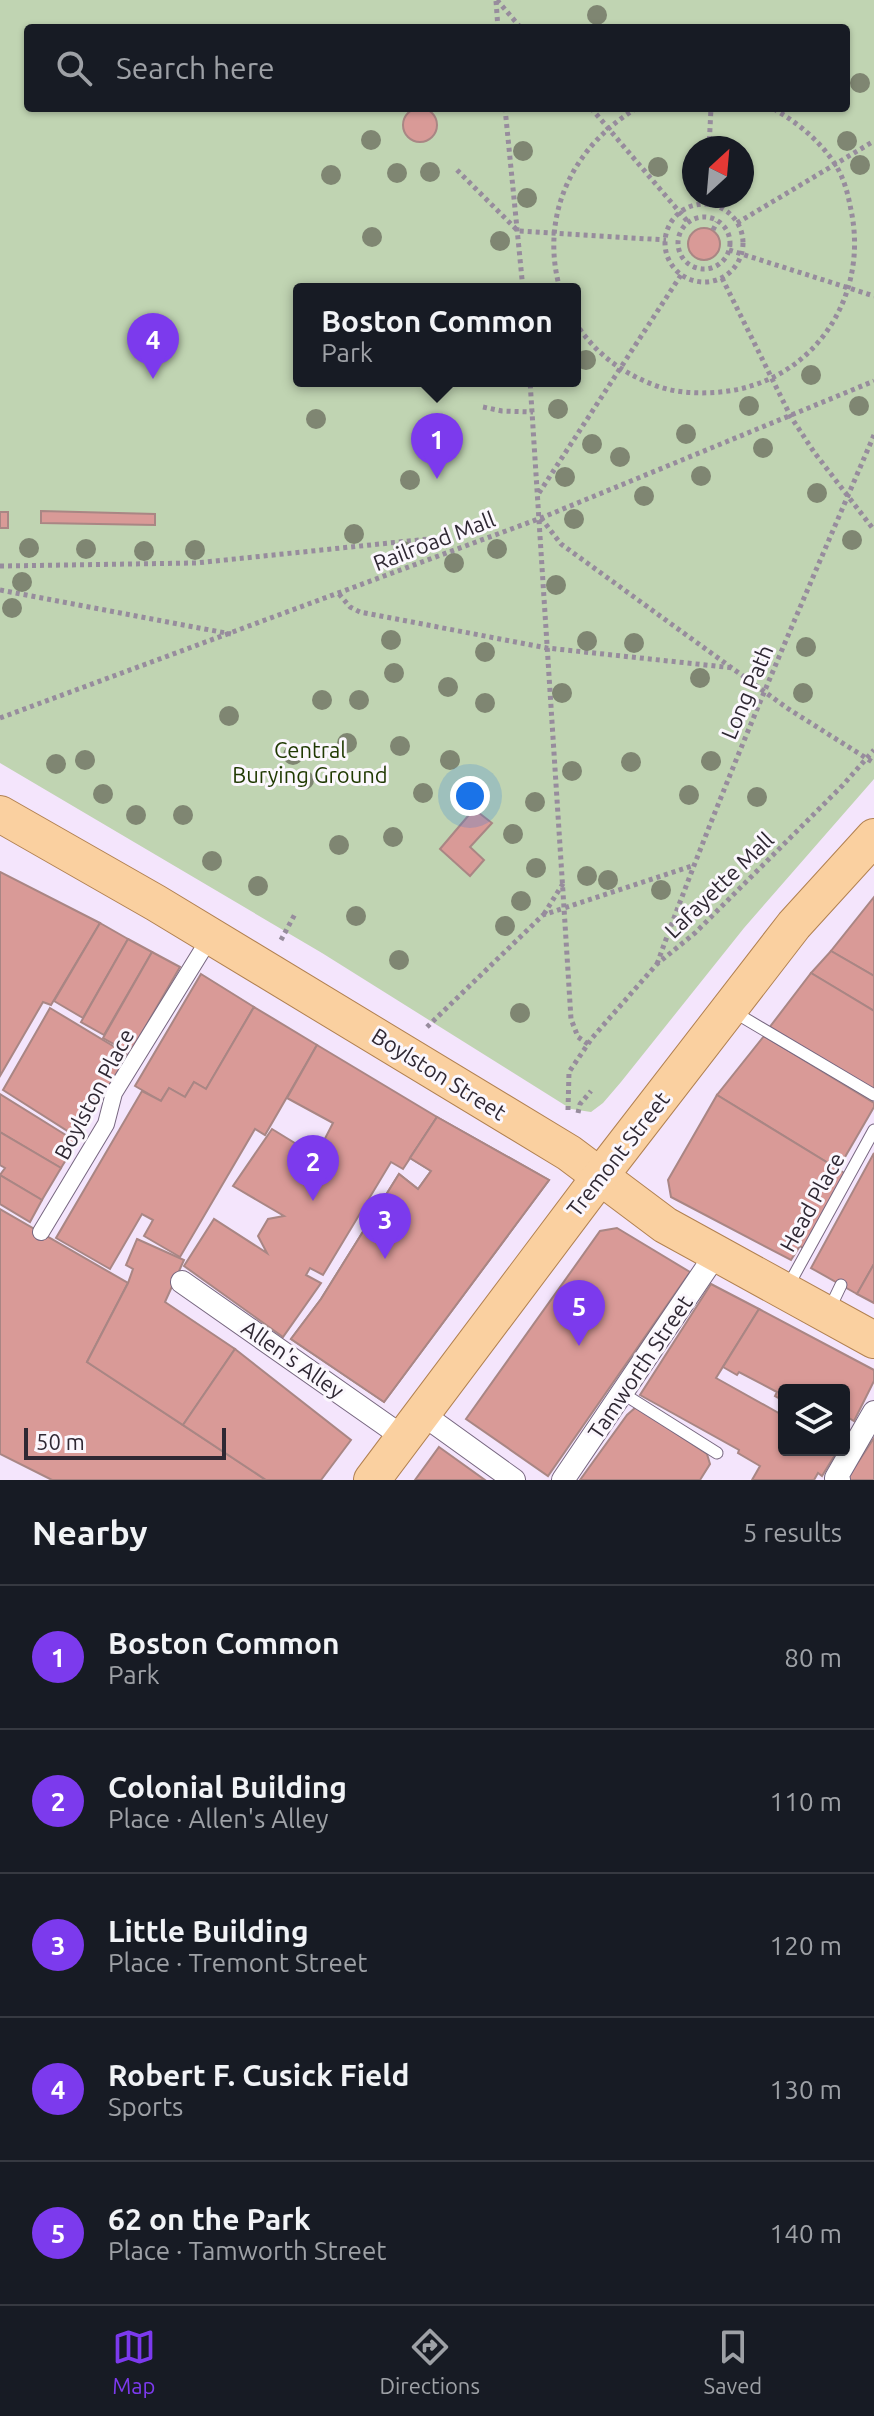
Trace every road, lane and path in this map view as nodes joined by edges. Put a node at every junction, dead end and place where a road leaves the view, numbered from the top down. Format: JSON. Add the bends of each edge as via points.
{"nodes":[{"id":1,"x":496,"y":0,"type":"edge"},
{"id":2,"x":498,"y":24,"type":"edge"},
{"id":3,"x":517,"y":24,"type":"edge"},
{"id":4,"x":505,"y":112,"type":"edge"},
{"id":5,"x":594,"y":112,"type":"edge"},
{"id":6,"x":631,"y":112,"type":"edge"},
{"id":7,"x":711,"y":112,"type":"edge"},
{"id":8,"x":778,"y":112,"type":"edge"},
{"id":9,"x":608,"y":128,"type":"junction"},
{"id":10,"x":710,"y":136,"type":"edge"},
{"id":11,"x":874,"y":141,"type":"edge"},
{"id":12,"x":835,"y":165,"type":"junction"},
{"id":13,"x":457,"y":170,"type":"dead end"},
{"id":14,"x":689,"y":208,"type":"edge"},
{"id":15,"x":715,"y":208,"type":"edge"},
{"id":16,"x":680,"y":213,"type":"junction"},
{"id":17,"x":688,"y":222,"type":"junction"},
{"id":18,"x":717,"y":222,"type":"junction"},
{"id":19,"x":737,"y":223,"type":"junction"},
{"id":20,"x":713,"y":230,"type":"dead end"},
{"id":21,"x":518,"y":231,"type":"junction"},
{"id":22,"x":554,"y":233,"type":"junction"},
{"id":23,"x":666,"y":240,"type":"junction"},
{"id":24,"x":729,"y":250,"type":"junction"},
{"id":25,"x":741,"y":254,"type":"junction"},
{"id":26,"x":681,"y":275,"type":"junction"},
{"id":27,"x":722,"y":278,"type":"junction"},
{"id":28,"x":522,"y":283,"type":"edge"},
{"id":29,"x":559,"y":283,"type":"edge"},
{"id":30,"x":848,"y":288,"type":"junction"},
{"id":31,"x":874,"y":296,"type":"edge"},
{"id":32,"x":581,"y":331,"type":"edge"},
{"id":33,"x":620,"y":369,"type":"junction"},
{"id":34,"x":772,"y":378,"type":"junction"},
{"id":35,"x":874,"y":381,"type":"edge"},
{"id":36,"x":531,"y":387,"type":"edge"},
{"id":37,"x":483,"y":407,"type":"dead end"},
{"id":38,"x":533,"y":412,"type":"junction"},
{"id":39,"x":791,"y":417,"type":"junction"},
{"id":40,"x":874,"y":435,"type":"edge"},
{"id":41,"x":539,"y":494,"type":"junction"},
{"id":42,"x":848,"y":496,"type":"junction"},
{"id":43,"x":541,"y":518,"type":"junction"},
{"id":44,"x":874,"y":530,"type":"edge"},
{"id":45,"x":451,"y":550,"type":"junction"},
{"id":46,"x":0,"y":566,"type":"edge"},
{"id":47,"x":0,"y":590,"type":"edge"},
{"id":48,"x":339,"y":594,"type":"junction"},
{"id":49,"x":231,"y":634,"type":"junction"},
{"id":50,"x":547,"y":648,"type":"junction"},
{"id":51,"x":735,"y":668,"type":"junction"},
{"id":52,"x":765,"y":690,"type":"junction"},
{"id":53,"x":0,"y":718,"type":"edge"},
{"id":54,"x":874,"y":750,"type":"edge"},
{"id":55,"x":866,"y":759,"type":"junction"},
{"id":56,"x":874,"y":763,"type":"edge"},
{"id":57,"x":0,"y":814,"type":"edge"},
{"id":58,"x":874,"y":837,"type":"edge"},
{"id":59,"x":693,"y":866,"type":"junction"},
{"id":60,"x":564,"y":881,"type":"junction"},
{"id":61,"x":564,"y":908,"type":"junction"},
{"id":62,"x":295,"y":914,"type":"dead end"},
{"id":63,"x":543,"y":915,"type":"junction"},
{"id":64,"x":211,"y":936,"type":"junction"},
{"id":65,"x":281,"y":940,"type":"dead end"},
{"id":66,"x":657,"y":964,"type":"junction"},
{"id":67,"x":730,"y":1010,"type":"junction"},
{"id":68,"x":427,"y":1027,"type":"dead end"},
{"id":69,"x":588,"y":1044,"type":"junction"},
{"id":70,"x":591,"y":1091,"type":"dead end"},
{"id":71,"x":874,"y":1095,"type":"edge"},
{"id":72,"x":568,"y":1110,"type":"dead end"},
{"id":73,"x":578,"y":1113,"type":"dead end"},
{"id":74,"x":874,"y":1130,"type":"edge"},
{"id":75,"x":601,"y":1176,"type":"junction"},
{"id":76,"x":41,"y":1232,"type":"dead end"},
{"id":77,"x":716,"y":1254,"type":"junction"},
{"id":78,"x":182,"y":1282,"type":"dead end"},
{"id":79,"x":785,"y":1292,"type":"junction"},
{"id":80,"x":874,"y":1340,"type":"edge"},
{"id":81,"x":622,"y":1393,"type":"junction"},
{"id":82,"x":874,"y":1412,"type":"edge"},
{"id":83,"x":412,"y":1425,"type":"junction"},
{"id":84,"x":717,"y":1453,"type":"dead end"},
{"id":85,"x":372,"y":1480,"type":"edge"},
{"id":86,"x":514,"y":1480,"type":"edge"},
{"id":87,"x":563,"y":1480,"type":"edge"},
{"id":88,"x":839,"y":1480,"type":"edge"}],
"edges":[{"from":1,"to":2,"type":"path"},
{"from":1,"to":3,"type":"path"},
{"from":4,"to":21,"type":"path"},
{"from":5,"to":9,"type":"path"},
{"from":6,"to":9,"type":"path"},
{"from":7,"to":10,"type":"path"},
{"from":8,"to":12,"type":"path","via":[[812,136]]},
{"from":9,"to":16,"type":"path"},
{"from":9,"to":22,"type":"path","via":[[568,177]]},
{"from":11,"to":12,"type":"path"},
{"from":12,"to":19,"type":"path"},
{"from":12,"to":30,"type":"path","via":[[855,233]]},
{"from":13,"to":21,"type":"path"},
{"from":14,"to":16,"type":"path"},
{"from":15,"to":19,"type":"path"},
{"from":16,"to":17,"type":"path"},
{"from":16,"to":23,"type":"path"},
{"from":17,"to":18,"type":"path","via":[[701,217]]},
{"from":17,"to":24,"type":"path","via":[[678,242],[690,264],[713,267]]},
{"from":18,"to":20,"type":"path"},
{"from":18,"to":24,"type":"path","via":[[728,235]]},
{"from":19,"to":25,"type":"path"},
{"from":21,"to":22,"type":"path"},
{"from":21,"to":28,"type":"path"},
{"from":22,"to":23,"type":"path"},
{"from":22,"to":29,"type":"path"},
{"from":23,"to":26,"type":"path","via":[[669,259]]},
{"from":24,"to":25,"type":"path"},
{"from":25,"to":27,"type":"path"},
{"from":25,"to":30,"type":"path"},
{"from":26,"to":27,"type":"path","via":[[706,282]]},
{"from":26,"to":33,"type":"path"},
{"from":27,"to":34,"type":"path"},
{"from":30,"to":31,"type":"path"},
{"from":30,"to":34,"type":"path","via":[[816,346]]},
{"from":32,"to":33,"type":"path"},
{"from":33,"to":34,"type":"path","via":[[658,386],[696,393],[749,388]]},
{"from":33,"to":41,"type":"path"},
{"from":34,"to":39,"type":"path"},
{"from":35,"to":39,"type":"path","name":"Railroad Mall"},
{"from":36,"to":38,"type":"path"},
{"from":37,"to":38,"type":"path"},
{"from":38,"to":41,"type":"path"},
{"from":39,"to":42,"type":"path"},
{"from":39,"to":43,"type":"path","name":"Railroad Mall"},
{"from":40,"to":42,"type":"path","name":"Long Path"},
{"from":41,"to":43,"type":"path"},
{"from":42,"to":44,"type":"path"},
{"from":42,"to":52,"type":"path","name":"Long Path"},
{"from":43,"to":45,"type":"path","name":"Railroad Mall"},
{"from":43,"to":50,"type":"path"},
{"from":43,"to":51,"type":"path","via":[[561,544]]},
{"from":45,"to":46,"type":"path","via":[[444,542],[428,539],[196,563]]},
{"from":45,"to":48,"type":"path","name":"Railroad Mall"},
{"from":47,"to":49,"type":"path"},
{"from":48,"to":49,"type":"path","name":"Railroad Mall"},
{"from":48,"to":50,"type":"path","via":[[360,612]]},
{"from":49,"to":53,"type":"path","name":"Railroad Mall"},
{"from":50,"to":51,"type":"path"},
{"from":50,"to":60,"type":"path"},
{"from":51,"to":52,"type":"path"},
{"from":52,"to":55,"type":"path"},
{"from":52,"to":59,"type":"path","name":"Long Path"},
{"from":54,"to":55,"type":"path","name":"Lafayette Mall"},
{"from":55,"to":56,"type":"path"},
{"from":55,"to":66,"type":"path","name":"Lafayette Mall","via":[[695,933]]},
{"from":57,"to":64,"type":"main road","name":"Boylston Street"},
{"from":58,"to":67,"type":"main road","name":"Tremont Street","via":[[794,925]]},
{"from":59,"to":61,"type":"path"},
{"from":59,"to":66,"type":"path","name":"Long Path"},
{"from":60,"to":61,"type":"path"},
{"from":60,"to":63,"type":"path"},
{"from":61,"to":63,"type":"path"},
{"from":61,"to":69,"type":"path","via":[[571,1019],[578,1037]]},
{"from":62,"to":65,"type":"path"},
{"from":63,"to":68,"type":"path"},
{"from":64,"to":75,"type":"main road","name":"Boylston Street"},
{"from":64,"to":76,"type":"street","name":"Boylston Place","via":[[114,1093],[106,1124]]},
{"from":66,"to":69,"type":"path","name":"Lafayette Mall"},
{"from":67,"to":71,"type":"lane"},
{"from":67,"to":75,"type":"main road","name":"Tremont Street"},
{"from":69,"to":72,"type":"path","name":"Lafayette Mall","via":[[569,1072]]},
{"from":70,"to":73,"type":"path"},
{"from":74,"to":79,"type":"lane","name":"Head Place"},
{"from":75,"to":77,"type":"main road","name":"Boylston Street","via":[[647,1213]]},
{"from":75,"to":83,"type":"main road","name":"Tremont Street"},
{"from":77,"to":79,"type":"main road","name":"Boylston Street"},
{"from":77,"to":81,"type":"street","name":"Tamworth Street"},
{"from":78,"to":83,"type":"street","name":"Allen's Alley"},
{"from":79,"to":80,"type":"main road","name":"Boylston Street","via":[[834,1300]]},
{"from":81,"to":84,"type":"lane"},
{"from":81,"to":87,"type":"street","name":"Tamworth Street"},
{"from":82,"to":88,"type":"street"},
{"from":83,"to":85,"type":"main road","name":"Tremont Street"},
{"from":83,"to":86,"type":"street","name":"Allen's Alley"}]}
